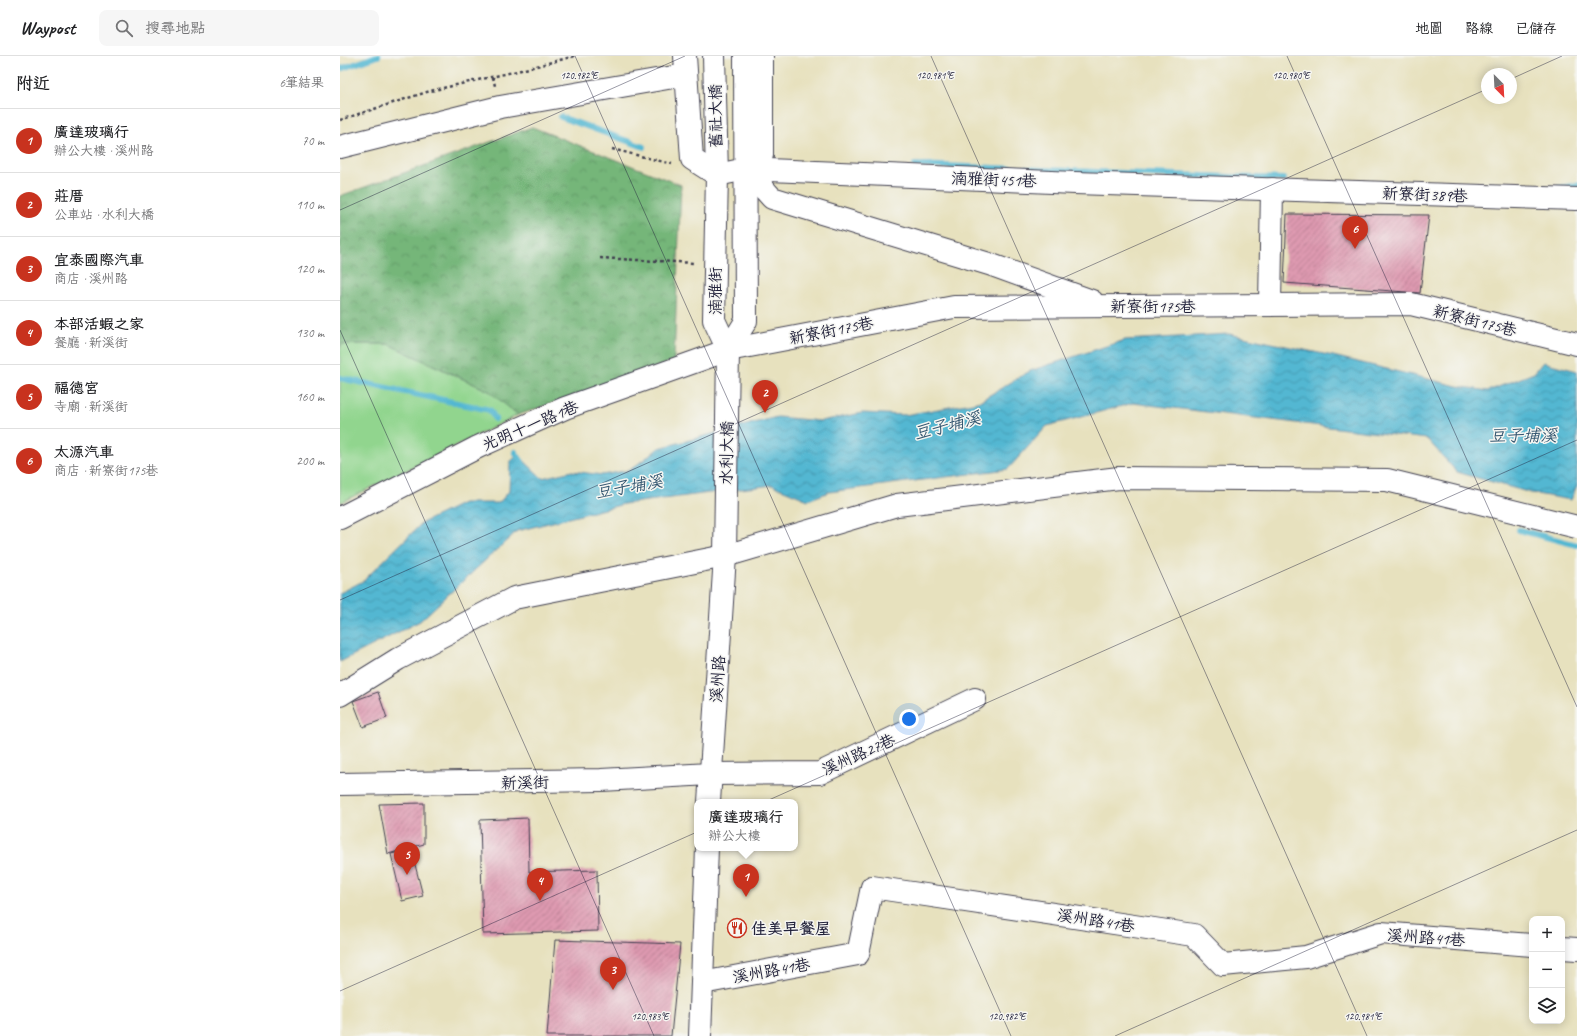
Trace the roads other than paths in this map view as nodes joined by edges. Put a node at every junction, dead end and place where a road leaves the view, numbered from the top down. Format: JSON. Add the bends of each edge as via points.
{"nodes":[{"id":1,"x":714,"y":56,"type":"edge"},
{"id":2,"x":745,"y":56,"type":"edge"},
{"id":3,"x":762,"y":56,"type":"edge"},
{"id":4,"x":685,"y":66,"type":"edge"},
{"id":5,"x":340,"y":147,"type":"edge"},
{"id":6,"x":746,"y":169,"type":"junction"},
{"id":7,"x":717,"y":175,"type":"junction"},
{"id":8,"x":1272,"y":189,"type":"junction"},
{"id":9,"x":1577,"y":199,"type":"edge"},
{"id":10,"x":1270,"y":305,"type":"junction"},
{"id":11,"x":1106,"y":306,"type":"junction"},
{"id":12,"x":1577,"y":344,"type":"edge"},
{"id":13,"x":728,"y":350,"type":"junction"},
{"id":14,"x":340,"y":518,"type":"edge"},
{"id":15,"x":1577,"y":527,"type":"edge"},
{"id":16,"x":725,"y":556,"type":"junction"},
{"id":17,"x":340,"y":695,"type":"edge"},
{"id":18,"x":975,"y":699,"type":"dead end"},
{"id":19,"x":710,"y":774,"type":"junction"},
{"id":20,"x":340,"y":784,"type":"edge"},
{"id":21,"x":709,"y":799,"type":"edge"},
{"id":22,"x":707,"y":851,"type":"edge"},
{"id":23,"x":1529,"y":945,"type":"edge"},
{"id":24,"x":1565,"y":948,"type":"edge"},
{"id":25,"x":1577,"y":949,"type":"edge"},
{"id":26,"x":702,"y":982,"type":"junction"},
{"id":27,"x":700,"y":1036,"type":"edge"}],
"edges":[{"from":1,"to":7,"type":"street","name":"舊社大橋"},
{"from":2,"to":6,"type":"street","name":"舊社大橋"},
{"from":3,"to":6,"type":"street","via":[[762,155]]},
{"from":4,"to":5,"type":"street","via":[[500,107]]},
{"from":4,"to":7,"type":"street","via":[[692,159]]},
{"from":6,"to":7,"type":"street","name":"湳雅街451巷"},
{"from":6,"to":8,"type":"street","name":"湳雅街451巷"},
{"from":6,"to":11,"type":"street","via":[[772,198],[989,264]]},
{"from":6,"to":13,"type":"street","name":"湳雅街","via":[[746,321]]},
{"from":7,"to":13,"type":"street","name":"湳雅街","via":[[714,320]]},
{"from":8,"to":9,"type":"street","name":"新寮街389巷"},
{"from":8,"to":10,"type":"street"},
{"from":10,"to":11,"type":"street","name":"新寮街175巷"},
{"from":10,"to":12,"type":"street","name":"新寮街175巷","via":[[1411,304]]},
{"from":11,"to":13,"type":"street","name":"新寮街175巷","via":[[954,306]]},
{"from":13,"to":14,"type":"street","name":"光明十一路1巷","via":[[565,408],[478,447]]},
{"from":13,"to":16,"type":"street","name":"水利大橋"},
{"from":15,"to":16,"type":"street","via":[[1387,480],[1119,478],[897,505]]},
{"from":16,"to":17,"type":"street","via":[[514,598],[398,659]]},
{"from":16,"to":19,"type":"street","name":"溪州路"},
{"from":18,"to":19,"type":"street","name":"溪州路27巷","via":[[820,773]]},
{"from":19,"to":20,"type":"street","name":"新溪街","via":[[601,780]]},
{"from":19,"to":21,"type":"street","name":"溪州路"},
{"from":22,"to":26,"type":"street"},
{"from":23,"to":26,"type":"street","name":"溪州路41巷","via":[[1381,933],[1306,957],[1223,965],[1194,935],[872,887],[858,954]]},
{"from":24,"to":25,"type":"street"},
{"from":26,"to":27,"type":"street"}]}
